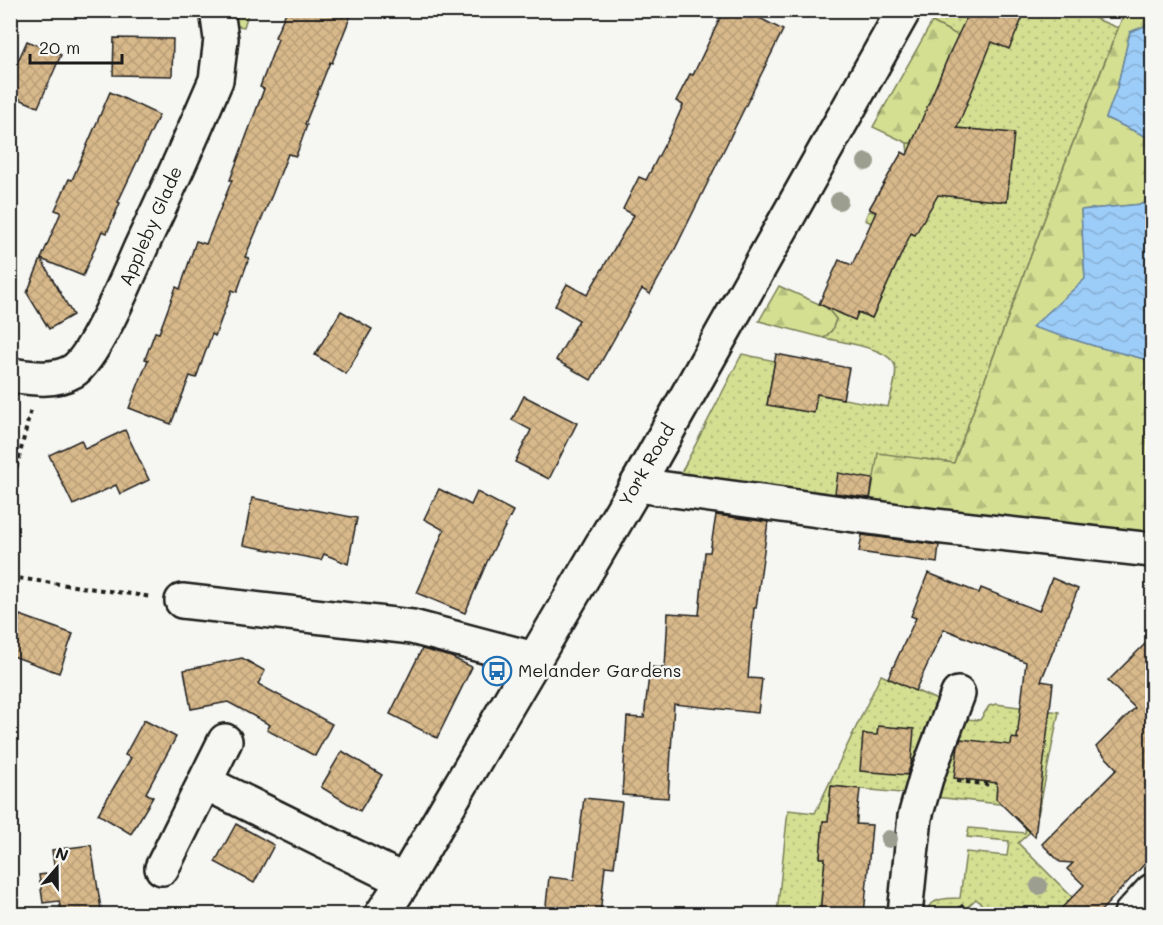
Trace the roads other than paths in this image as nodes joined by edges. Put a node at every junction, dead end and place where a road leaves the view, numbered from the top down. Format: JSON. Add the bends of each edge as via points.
{"nodes":[{"id":1,"x":217,"y":10,"type":"edge"},
{"id":2,"x":904,"y":10,"type":"edge"},
{"id":3,"x":25,"y":377,"type":"edge"},
{"id":4,"x":636,"y":485,"type":"junction"},
{"id":5,"x":1152,"y":550,"type":"edge"},
{"id":6,"x":182,"y":601,"type":"road end"},
{"id":7,"x":534,"y":659,"type":"junction"},
{"id":8,"x":958,"y":694,"type":"dead end"},
{"id":9,"x":225,"y":741,"type":"dead end"},
{"id":10,"x":206,"y":783,"type":"junction"},
{"id":11,"x":162,"y":868,"type":"dead end"},
{"id":12,"x":404,"y":881,"type":"junction"},
{"id":13,"x":1152,"y":891,"type":"edge"},
{"id":14,"x":382,"y":915,"type":"edge"},
{"id":15,"x":905,"y":915,"type":"edge"},
{"id":16,"x":1131,"y":915,"type":"edge"}],
"edges":[{"from":1,"to":3,"type":"street","name":"Appleby Glade","via":[[221,39],[216,80],[114,308],[83,362],[73,370],[62,375]]},
{"from":2,"to":4,"type":"street","name":"York Road"},
{"from":4,"to":5,"type":"street","via":[[935,526]]},
{"from":4,"to":7,"type":"street","name":"York Road"},
{"from":6,"to":7,"type":"street","via":[[412,627]]},
{"from":7,"to":12,"type":"street","name":"York Road"},
{"from":8,"to":15,"type":"street","via":[[915,818]]},
{"from":9,"to":10,"type":"street"},
{"from":10,"to":11,"type":"street"},
{"from":10,"to":12,"type":"street"},
{"from":12,"to":14,"type":"street","name":"York Road"},
{"from":13,"to":16,"type":"street"}]}
